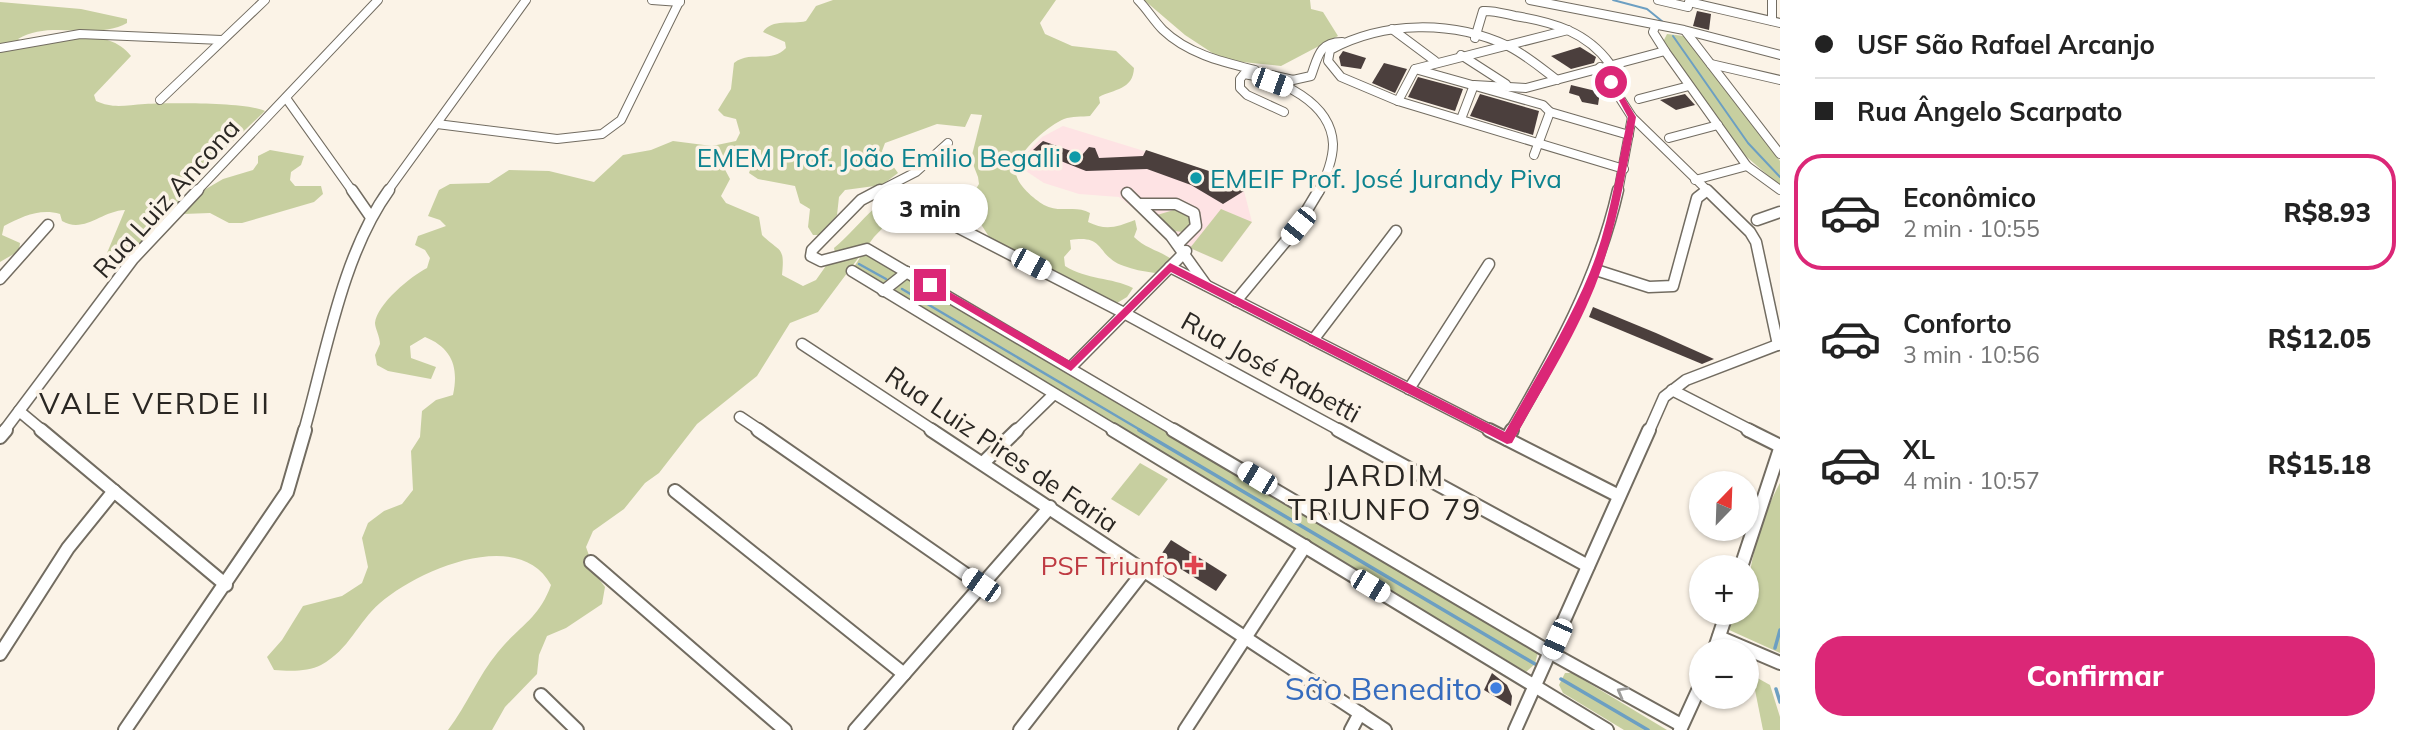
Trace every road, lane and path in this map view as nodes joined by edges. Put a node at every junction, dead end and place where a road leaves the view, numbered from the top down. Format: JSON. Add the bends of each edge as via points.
{"nodes":[{"id":1,"x":265,"y":0,"type":"edge"},
{"id":2,"x":378,"y":0,"type":"edge"},
{"id":3,"x":526,"y":0,"type":"edge"},
{"id":4,"x":652,"y":0,"type":"edge"},
{"id":5,"x":1138,"y":0,"type":"edge"},
{"id":6,"x":1530,"y":0,"type":"edge"},
{"id":7,"x":1658,"y":0,"type":"edge"},
{"id":8,"x":1772,"y":0,"type":"edge"},
{"id":9,"x":680,"y":1,"type":"edge"},
{"id":10,"x":1689,"y":3,"type":"edge"},
{"id":11,"x":1776,"y":22,"type":"edge"},
{"id":12,"x":1655,"y":27,"type":"junction"},
{"id":13,"x":1392,"y":29,"type":"junction"},
{"id":14,"x":1568,"y":30,"type":"junction"},
{"id":15,"x":1684,"y":30,"type":"junction"},
{"id":16,"x":1475,"y":38,"type":"junction"},
{"id":17,"x":222,"y":40,"type":"junction"},
{"id":18,"x":1342,"y":42,"type":"junction"},
{"id":19,"x":1504,"y":45,"type":"junction"},
{"id":20,"x":0,"y":48,"type":"edge"},
{"id":21,"x":1665,"y":51,"type":"junction"},
{"id":22,"x":1461,"y":55,"type":"junction"},
{"id":23,"x":1780,"y":55,"type":"edge"},
{"id":24,"x":1644,"y":56,"type":"junction"},
{"id":25,"x":1435,"y":61,"type":"junction"},
{"id":26,"x":1672,"y":61,"type":"junction"},
{"id":27,"x":1711,"y":64,"type":"junction"},
{"id":28,"x":1605,"y":65,"type":"junction"},
{"id":29,"x":1415,"y":69,"type":"junction"},
{"id":30,"x":1557,"y":79,"type":"junction"},
{"id":31,"x":1780,"y":80,"type":"edge"},
{"id":32,"x":1474,"y":85,"type":"junction"},
{"id":33,"x":1508,"y":86,"type":"junction"},
{"id":34,"x":1689,"y":86,"type":"junction"},
{"id":35,"x":1526,"y":88,"type":"junction"},
{"id":36,"x":286,"y":98,"type":"junction"},
{"id":37,"x":1639,"y":99,"type":"dead end"},
{"id":38,"x":160,"y":100,"type":"dead end"},
{"id":39,"x":1531,"y":100,"type":"junction"},
{"id":40,"x":1398,"y":101,"type":"junction"},
{"id":41,"x":1549,"y":112,"type":"junction"},
{"id":42,"x":1283,"y":113,"type":"dead end"},
{"id":43,"x":1632,"y":117,"type":"junction"},
{"id":44,"x":1461,"y":119,"type":"junction"},
{"id":45,"x":437,"y":124,"type":"junction"},
{"id":46,"x":1718,"y":125,"type":"junction"},
{"id":47,"x":1629,"y":135,"type":"junction"},
{"id":48,"x":1762,"y":135,"type":"junction"},
{"id":49,"x":1670,"y":138,"type":"dead end"},
{"id":50,"x":1780,"y":139,"type":"edge"},
{"id":51,"x":948,"y":143,"type":"dead end"},
{"id":52,"x":1539,"y":143,"type":"junction"},
{"id":53,"x":1534,"y":155,"type":"dead end"},
{"id":54,"x":1780,"y":155,"type":"edge"},
{"id":55,"x":1747,"y":166,"type":"junction"},
{"id":56,"x":1624,"y":169,"type":"junction"},
{"id":57,"x":1695,"y":180,"type":"junction"},
{"id":58,"x":1780,"y":190,"type":"edge"},
{"id":59,"x":1706,"y":191,"type":"junction"},
{"id":60,"x":1127,"y":193,"type":"dead end"},
{"id":61,"x":1140,"y":204,"type":"junction"},
{"id":62,"x":1780,"y":212,"type":"edge"},
{"id":63,"x":930,"y":213,"type":"dead end"},
{"id":64,"x":370,"y":216,"type":"junction"},
{"id":65,"x":1757,"y":220,"type":"dead end"},
{"id":66,"x":48,"y":225,"type":"dead end"},
{"id":67,"x":1396,"y":232,"type":"dead end"},
{"id":68,"x":1182,"y":247,"type":"junction"},
{"id":69,"x":1489,"y":264,"type":"dead end"},
{"id":70,"x":1170,"y":267,"type":"junction"},
{"id":71,"x":1596,"y":270,"type":"junction"},
{"id":72,"x":852,"y":271,"type":"dead end"},
{"id":73,"x":907,"y":272,"type":"junction"},
{"id":74,"x":0,"y":279,"type":"edge"},
{"id":75,"x":1206,"y":285,"type":"junction"},
{"id":76,"x":883,"y":290,"type":"junction"},
{"id":77,"x":1236,"y":301,"type":"junction"},
{"id":78,"x":1124,"y":313,"type":"junction"},
{"id":79,"x":1313,"y":340,"type":"junction"},
{"id":80,"x":802,"y":344,"type":"dead end"},
{"id":81,"x":1779,"y":344,"type":"edge"},
{"id":82,"x":1071,"y":367,"type":"junction"},
{"id":83,"x":1409,"y":389,"type":"junction"},
{"id":84,"x":1672,"y":390,"type":"junction"},
{"id":85,"x":1054,"y":394,"type":"junction"},
{"id":86,"x":19,"y":411,"type":"junction"},
{"id":87,"x":740,"y":417,"type":"dead end"},
{"id":88,"x":0,"y":437,"type":"edge"},
{"id":89,"x":1507,"y":439,"type":"junction"},
{"id":90,"x":1780,"y":447,"type":"edge"},
{"id":91,"x":983,"y":463,"type":"junction"},
{"id":92,"x":114,"y":491,"type":"junction"},
{"id":93,"x":676,"y":491,"type":"dead end"},
{"id":94,"x":1619,"y":496,"type":"junction"},
{"id":95,"x":1050,"y":507,"type":"junction"},
{"id":96,"x":1305,"y":546,"type":"junction"},
{"id":97,"x":1745,"y":555,"type":"edge"},
{"id":98,"x":591,"y":562,"type":"dead end"},
{"id":99,"x":1588,"y":566,"type":"junction"},
{"id":100,"x":1144,"y":571,"type":"junction"},
{"id":101,"x":226,"y":585,"type":"junction"},
{"id":102,"x":981,"y":585,"type":"junction"},
{"id":103,"x":1723,"y":625,"type":"edge"},
{"id":104,"x":1719,"y":637,"type":"joint"},
{"id":105,"x":1245,"y":639,"type":"junction"},
{"id":106,"x":1551,"y":653,"type":"junction"},
{"id":107,"x":0,"y":654,"type":"edge"},
{"id":108,"x":1780,"y":663,"type":"edge"},
{"id":109,"x":904,"y":674,"type":"junction"},
{"id":110,"x":1534,"y":686,"type":"junction"},
{"id":111,"x":541,"y":695,"type":"dead end"},
{"id":112,"x":1691,"y":709,"type":"edge"},
{"id":113,"x":1360,"y":713,"type":"junction"},
{"id":114,"x":1681,"y":727,"type":"edge"},
{"id":115,"x":125,"y":730,"type":"edge"},
{"id":116,"x":577,"y":730,"type":"edge"},
{"id":117,"x":785,"y":730,"type":"edge"},
{"id":118,"x":855,"y":730,"type":"edge"},
{"id":119,"x":1020,"y":730,"type":"edge"},
{"id":120,"x":1185,"y":730,"type":"edge"},
{"id":121,"x":1351,"y":730,"type":"edge"},
{"id":122,"x":1385,"y":730,"type":"edge"},
{"id":123,"x":1515,"y":730,"type":"edge"},
{"id":124,"x":1607,"y":730,"type":"edge"}],
"edges":[{"from":1,"to":17,"type":"street"},
{"from":2,"to":36,"type":"street","name":"Rua Luiz Ancona"},
{"from":3,"to":45,"type":"street"},
{"from":4,"to":9,"type":"street"},
{"from":5,"to":18,"type":"street","via":[[1164,31],[1212,59],[1280,78],[1311,76],[1322,47]]},
{"from":6,"to":12,"type":"street"},
{"from":7,"to":10,"type":"street"},
{"from":8,"to":11,"type":"street"},
{"from":9,"to":45,"type":"street","via":[[621,120],[607,132],[564,138]]},
{"from":10,"to":11,"type":"street"},
{"from":10,"to":15,"type":"street"},
{"from":12,"to":15,"type":"street"},
{"from":12,"to":21,"type":"street","via":[[1653,32]]},
{"from":13,"to":16,"type":"street","via":[[1421,26]]},
{"from":13,"to":18,"type":"street"},
{"from":13,"to":25,"type":"street"},
{"from":14,"to":16,"type":"street","via":[[1486,10]]},
{"from":14,"to":19,"type":"street"},
{"from":14,"to":28,"type":"street","via":[[1593,43]]},
{"from":15,"to":23,"type":"street"},
{"from":15,"to":27,"type":"street"},
{"from":16,"to":19,"type":"street"},
{"from":17,"to":20,"type":"street","via":[[80,34]]},
{"from":17,"to":38,"type":"street"},
{"from":18,"to":40,"type":"street","via":[[1330,50],[1332,70]]},
{"from":19,"to":22,"type":"street"},
{"from":19,"to":30,"type":"street"},
{"from":21,"to":24,"type":"street"},
{"from":21,"to":26,"type":"street"},
{"from":22,"to":25,"type":"street"},
{"from":22,"to":33,"type":"street"},
{"from":24,"to":26,"type":"street"},
{"from":24,"to":28,"type":"street"},
{"from":25,"to":29,"type":"street"},
{"from":26,"to":34,"type":"street"},
{"from":27,"to":31,"type":"street"},
{"from":27,"to":48,"type":"street"},
{"from":28,"to":30,"type":"street"},
{"from":28,"to":43,"type":"street"},
{"from":29,"to":32,"type":"street"},
{"from":29,"to":40,"type":"street"},
{"from":30,"to":35,"type":"street"},
{"from":32,"to":33,"type":"street"},
{"from":32,"to":39,"type":"street"},
{"from":32,"to":44,"type":"street"},
{"from":33,"to":35,"type":"street"},
{"from":34,"to":37,"type":"street"},
{"from":34,"to":46,"type":"street"},
{"from":35,"to":39,"type":"street"},
{"from":36,"to":64,"type":"street"},
{"from":36,"to":86,"type":"street","name":"Rua Luiz Ancona","via":[[133,259]]},
{"from":39,"to":41,"type":"street"},
{"from":40,"to":44,"type":"street"},
{"from":41,"to":47,"type":"street"},
{"from":41,"to":52,"type":"street"},
{"from":42,"to":77,"type":"street","via":[[1247,95],[1240,88],[1244,74],[1290,88],[1327,118],[1333,144],[1328,172],[1313,207]]},
{"from":43,"to":47,"type":"street"},
{"from":43,"to":57,"type":"street"},
{"from":44,"to":52,"type":"street"},
{"from":45,"to":64,"type":"street"},
{"from":46,"to":49,"type":"street"},
{"from":46,"to":55,"type":"street"},
{"from":47,"to":56,"type":"street"},
{"from":48,"to":50,"type":"street"},
{"from":48,"to":54,"type":"street"},
{"from":51,"to":73,"type":"street","via":[[916,172],[861,200],[812,250],[811,256],[821,261],[867,248]]},
{"from":52,"to":53,"type":"street"},
{"from":52,"to":56,"type":"street"},
{"from":55,"to":57,"type":"street"},
{"from":55,"to":58,"type":"street"},
{"from":56,"to":71,"type":"street"},
{"from":57,"to":59,"type":"street"},
{"from":59,"to":71,"type":"street","via":[[1697,198],[1673,286],[1649,288]]},
{"from":59,"to":81,"type":"street","via":[[1756,242]]},
{"from":60,"to":61,"type":"street"},
{"from":61,"to":68,"type":"street"},
{"from":61,"to":68,"type":"street","via":[[1176,204],[1194,213],[1196,226]]},
{"from":62,"to":65,"type":"street"},
{"from":63,"to":78,"type":"street","name":"Rua José Rabetti"},
{"from":64,"to":101,"type":"street","via":[[346,282],[287,492]]},
{"from":66,"to":74,"type":"street"},
{"from":67,"to":79,"type":"street"},
{"from":68,"to":70,"type":"street"},
{"from":68,"to":75,"type":"street"},
{"from":69,"to":83,"type":"street"},
{"from":70,"to":75,"type":"street"},
{"from":70,"to":78,"type":"street"},
{"from":71,"to":89,"type":"street"},
{"from":72,"to":76,"type":"street"},
{"from":73,"to":76,"type":"street"},
{"from":73,"to":82,"type":"street"},
{"from":75,"to":77,"type":"street"},
{"from":76,"to":85,"type":"street"},
{"from":77,"to":79,"type":"street"},
{"from":78,"to":82,"type":"street"},
{"from":78,"to":99,"type":"street","name":"Rua José Rabetti"},
{"from":79,"to":83,"type":"street"},
{"from":80,"to":91,"type":"street","name":"Rua Luiz Pires de Faria"},
{"from":81,"to":84,"type":"street","via":[[1686,380]]},
{"from":82,"to":106,"type":"street"},
{"from":83,"to":89,"type":"street"},
{"from":84,"to":90,"type":"street"},
{"from":84,"to":94,"type":"street","via":[[1662,400]]},
{"from":85,"to":91,"type":"street"},
{"from":85,"to":96,"type":"street"},
{"from":86,"to":88,"type":"street","name":"Rua Luiz Ancona"},
{"from":86,"to":92,"type":"street"},
{"from":87,"to":102,"type":"street"},
{"from":89,"to":94,"type":"street"},
{"from":90,"to":97,"type":"street"},
{"from":91,"to":95,"type":"street","name":"Rua Luiz Pires de Faria"},
{"from":92,"to":101,"type":"street"},
{"from":92,"to":107,"type":"street","via":[[68,548]]},
{"from":93,"to":109,"type":"street"},
{"from":94,"to":99,"type":"street"},
{"from":95,"to":100,"type":"street","name":"Rua Luiz Pires de Faria"},
{"from":95,"to":102,"type":"street"},
{"from":96,"to":105,"type":"street"},
{"from":96,"to":110,"type":"street"},
{"from":98,"to":117,"type":"street"},
{"from":99,"to":106,"type":"street"},
{"from":100,"to":105,"type":"street","name":"Rua Luiz Pires de Faria"},
{"from":100,"to":119,"type":"street"},
{"from":101,"to":115,"type":"street"},
{"from":102,"to":109,"type":"street"},
{"from":103,"to":104,"type":"street"},
{"from":104,"to":108,"type":"street"},
{"from":105,"to":113,"type":"street","name":"Rua Luiz Pires de Faria"},
{"from":105,"to":120,"type":"street"},
{"from":106,"to":110,"type":"street"},
{"from":114,"to":106,"type":"street","one_way":true},
{"from":109,"to":118,"type":"street"},
{"from":110,"to":123,"type":"street"},
{"from":110,"to":124,"type":"street"},
{"from":111,"to":116,"type":"street"},
{"from":112,"to":114,"type":"street"},
{"from":113,"to":121,"type":"street"},
{"from":113,"to":122,"type":"street","name":"Rua Luiz Pires de Faria"}]}
